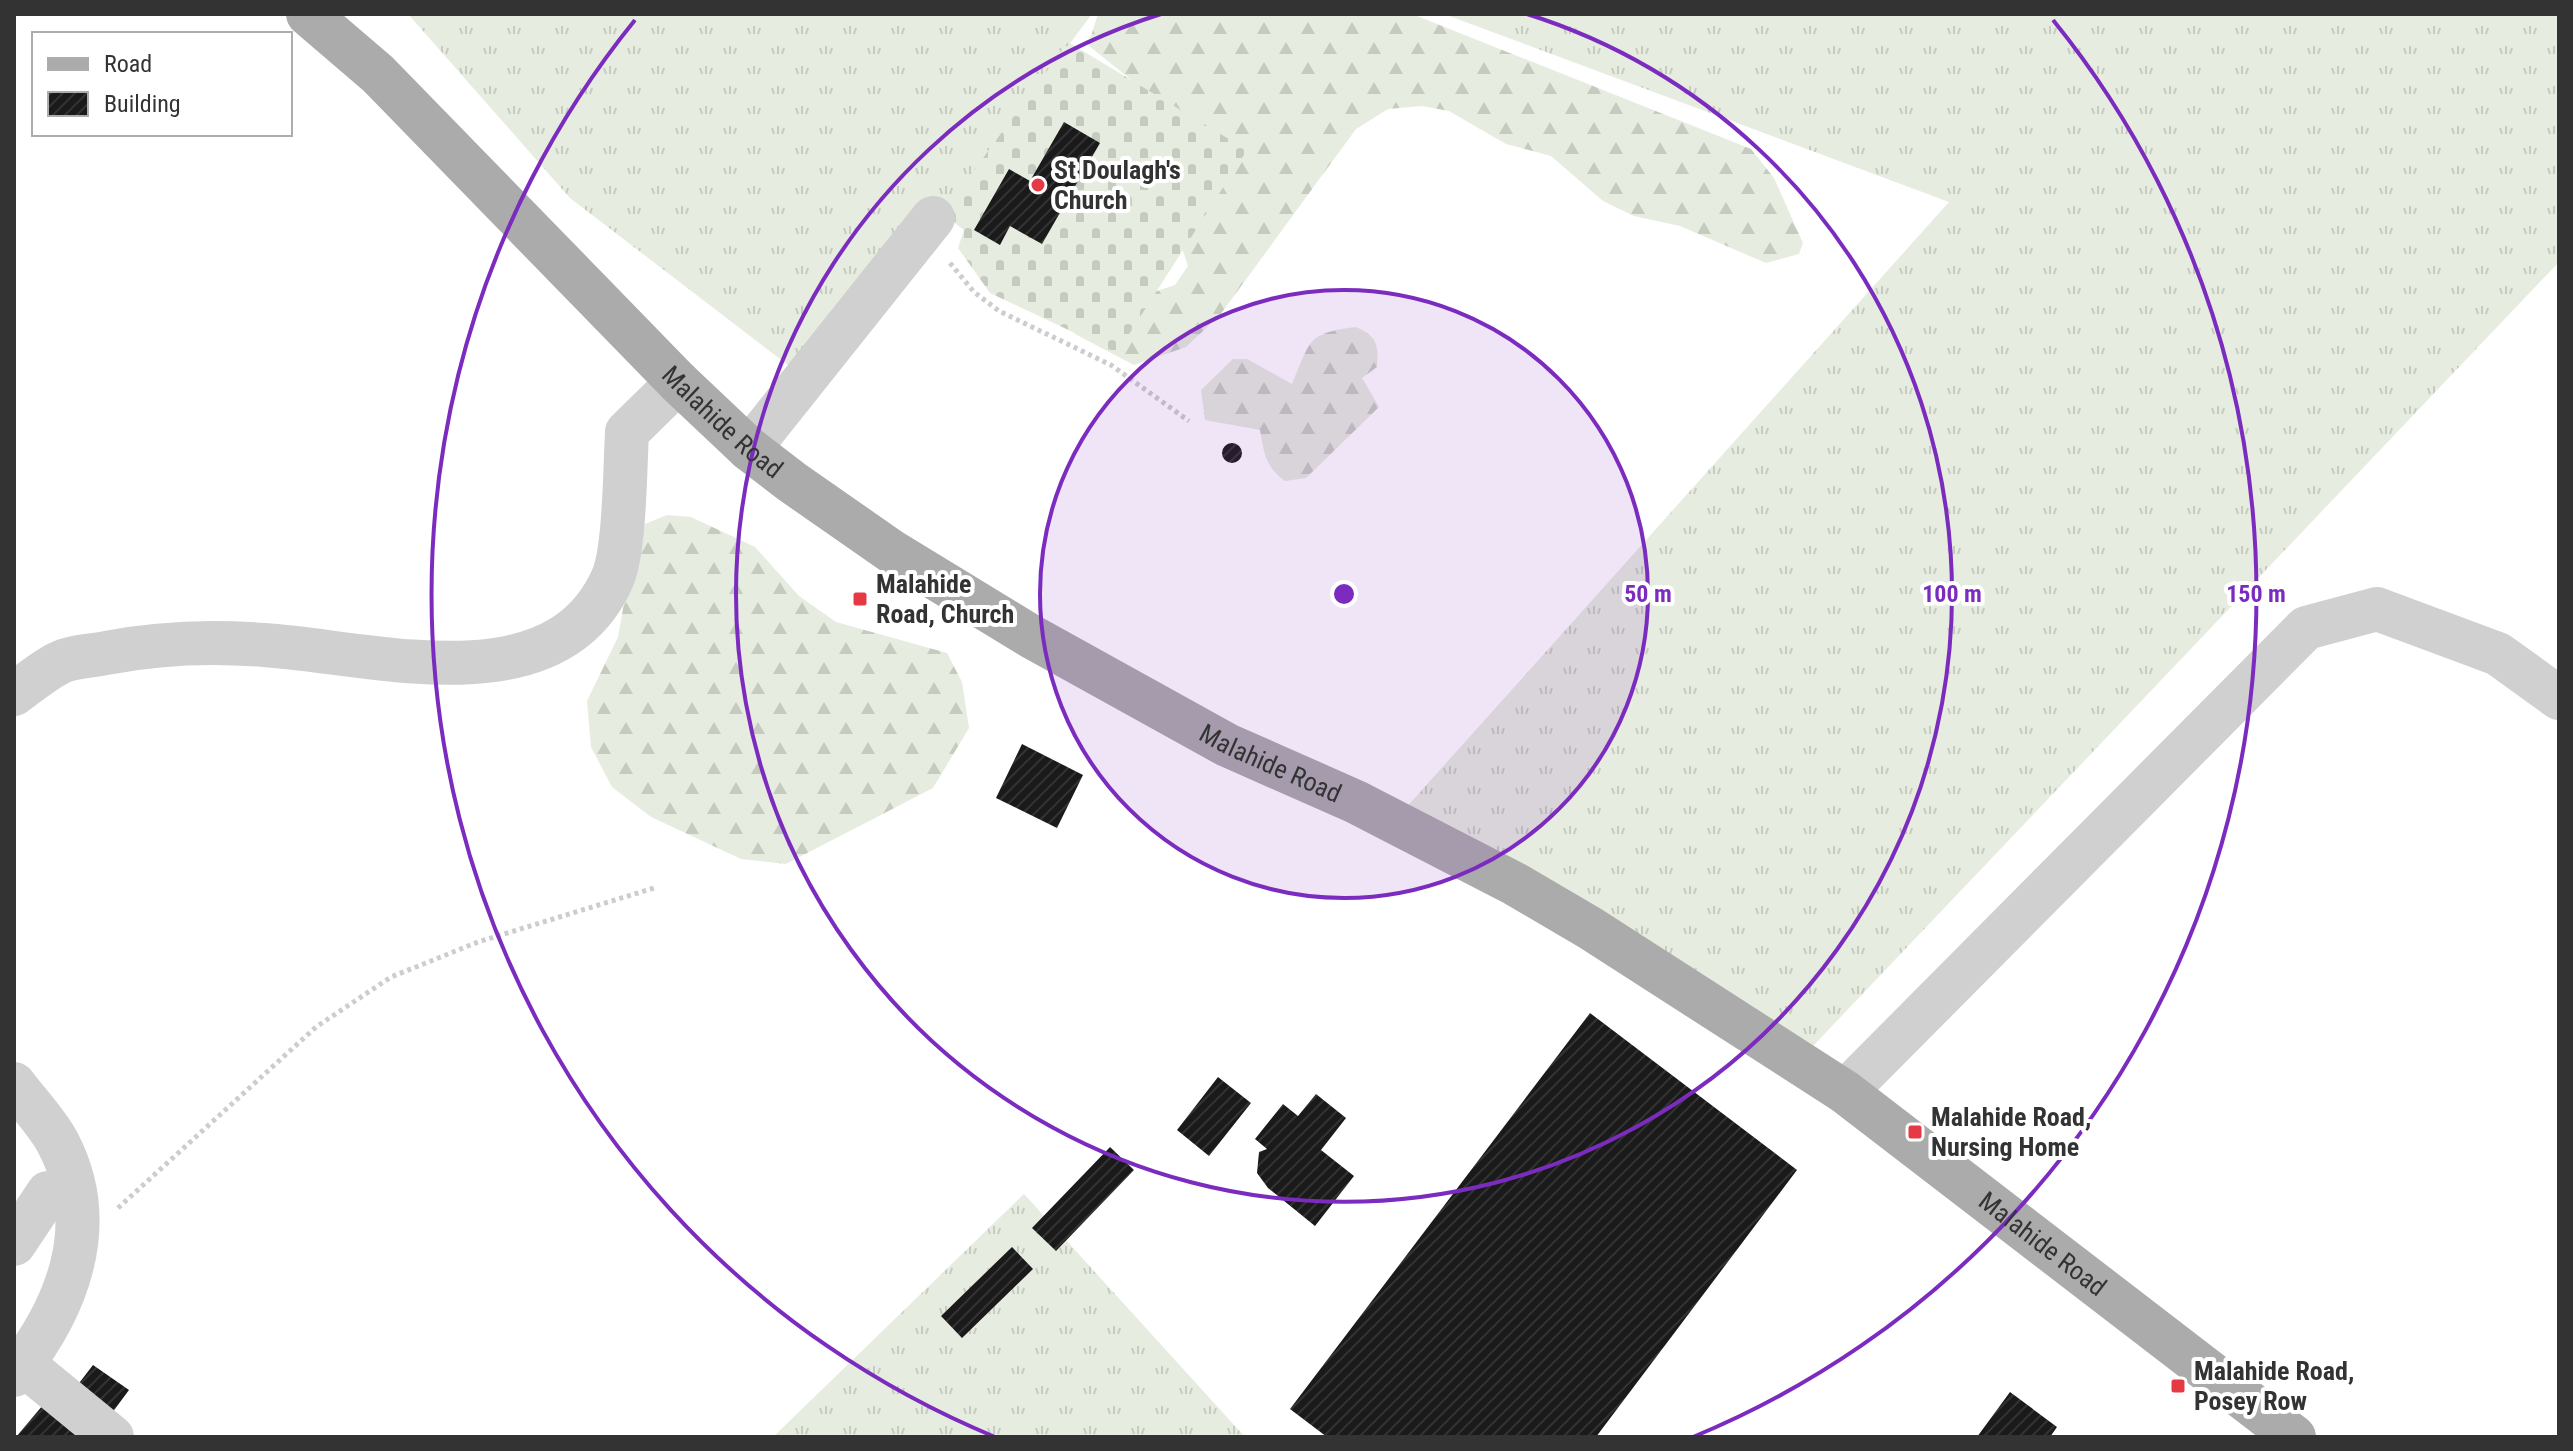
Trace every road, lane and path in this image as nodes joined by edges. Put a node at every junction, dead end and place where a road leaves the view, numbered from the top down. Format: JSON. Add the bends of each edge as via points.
{"nodes":[{"id":1,"x":308,"y":14,"type":"edge"},
{"id":2,"x":926,"y":227,"type":"joint"},
{"id":3,"x":678,"y":382,"type":"junction"},
{"id":4,"x":1189,"y":421,"type":"dead end"},
{"id":5,"x":749,"y":449,"type":"junction"},
{"id":6,"x":14,"y":694,"type":"edge"},
{"id":7,"x":2559,"y":698,"type":"edge"},
{"id":8,"x":654,"y":888,"type":"dead end"},
{"id":9,"x":14,"y":1084,"type":"edge"},
{"id":10,"x":1845,"y":1092,"type":"junction"},
{"id":11,"x":75,"y":1211,"type":"junction"},
{"id":12,"x":14,"y":1244,"type":"edge"},
{"id":13,"x":18,"y":1369,"type":"edge"},
{"id":14,"x":112,"y":1437,"type":"edge"},
{"id":15,"x":2294,"y":1437,"type":"edge"}],
"edges":[{"from":1,"to":3,"type":"main road","name":"Malahide Road","via":[[400,96]]},
{"from":2,"to":4,"type":"path","via":[[974,292],[999,311],[1111,365]]},
{"from":2,"to":5,"type":"lane"},
{"from":3,"to":5,"type":"main road","name":"Malahide Road"},
{"from":3,"to":6,"type":"lane","via":[[627,432],[614,576],[585,622],[534,652],[478,663],[392,660],[263,644],[142,646],[60,662]]},
{"from":5,"to":10,"type":"main road","name":"Malahide Road","via":[[891,551],[1032,637],[1227,745],[1356,802],[1515,884]]},
{"from":7,"to":10,"type":"lane","via":[[2498,654],[2377,609],[2306,628]]},
{"from":8,"to":11,"type":"path","via":[[478,942],[391,977],[316,1027],[112,1214]]},
{"from":9,"to":11,"type":"lane","via":[[57,1143]]},
{"from":10,"to":15,"type":"main road","name":"Malahide Road"},
{"from":11,"to":12,"type":"lane","via":[[48,1193]]},
{"from":11,"to":13,"type":"lane","via":[[69,1283],[48,1329]]},
{"from":13,"to":14,"type":"lane"}]}
